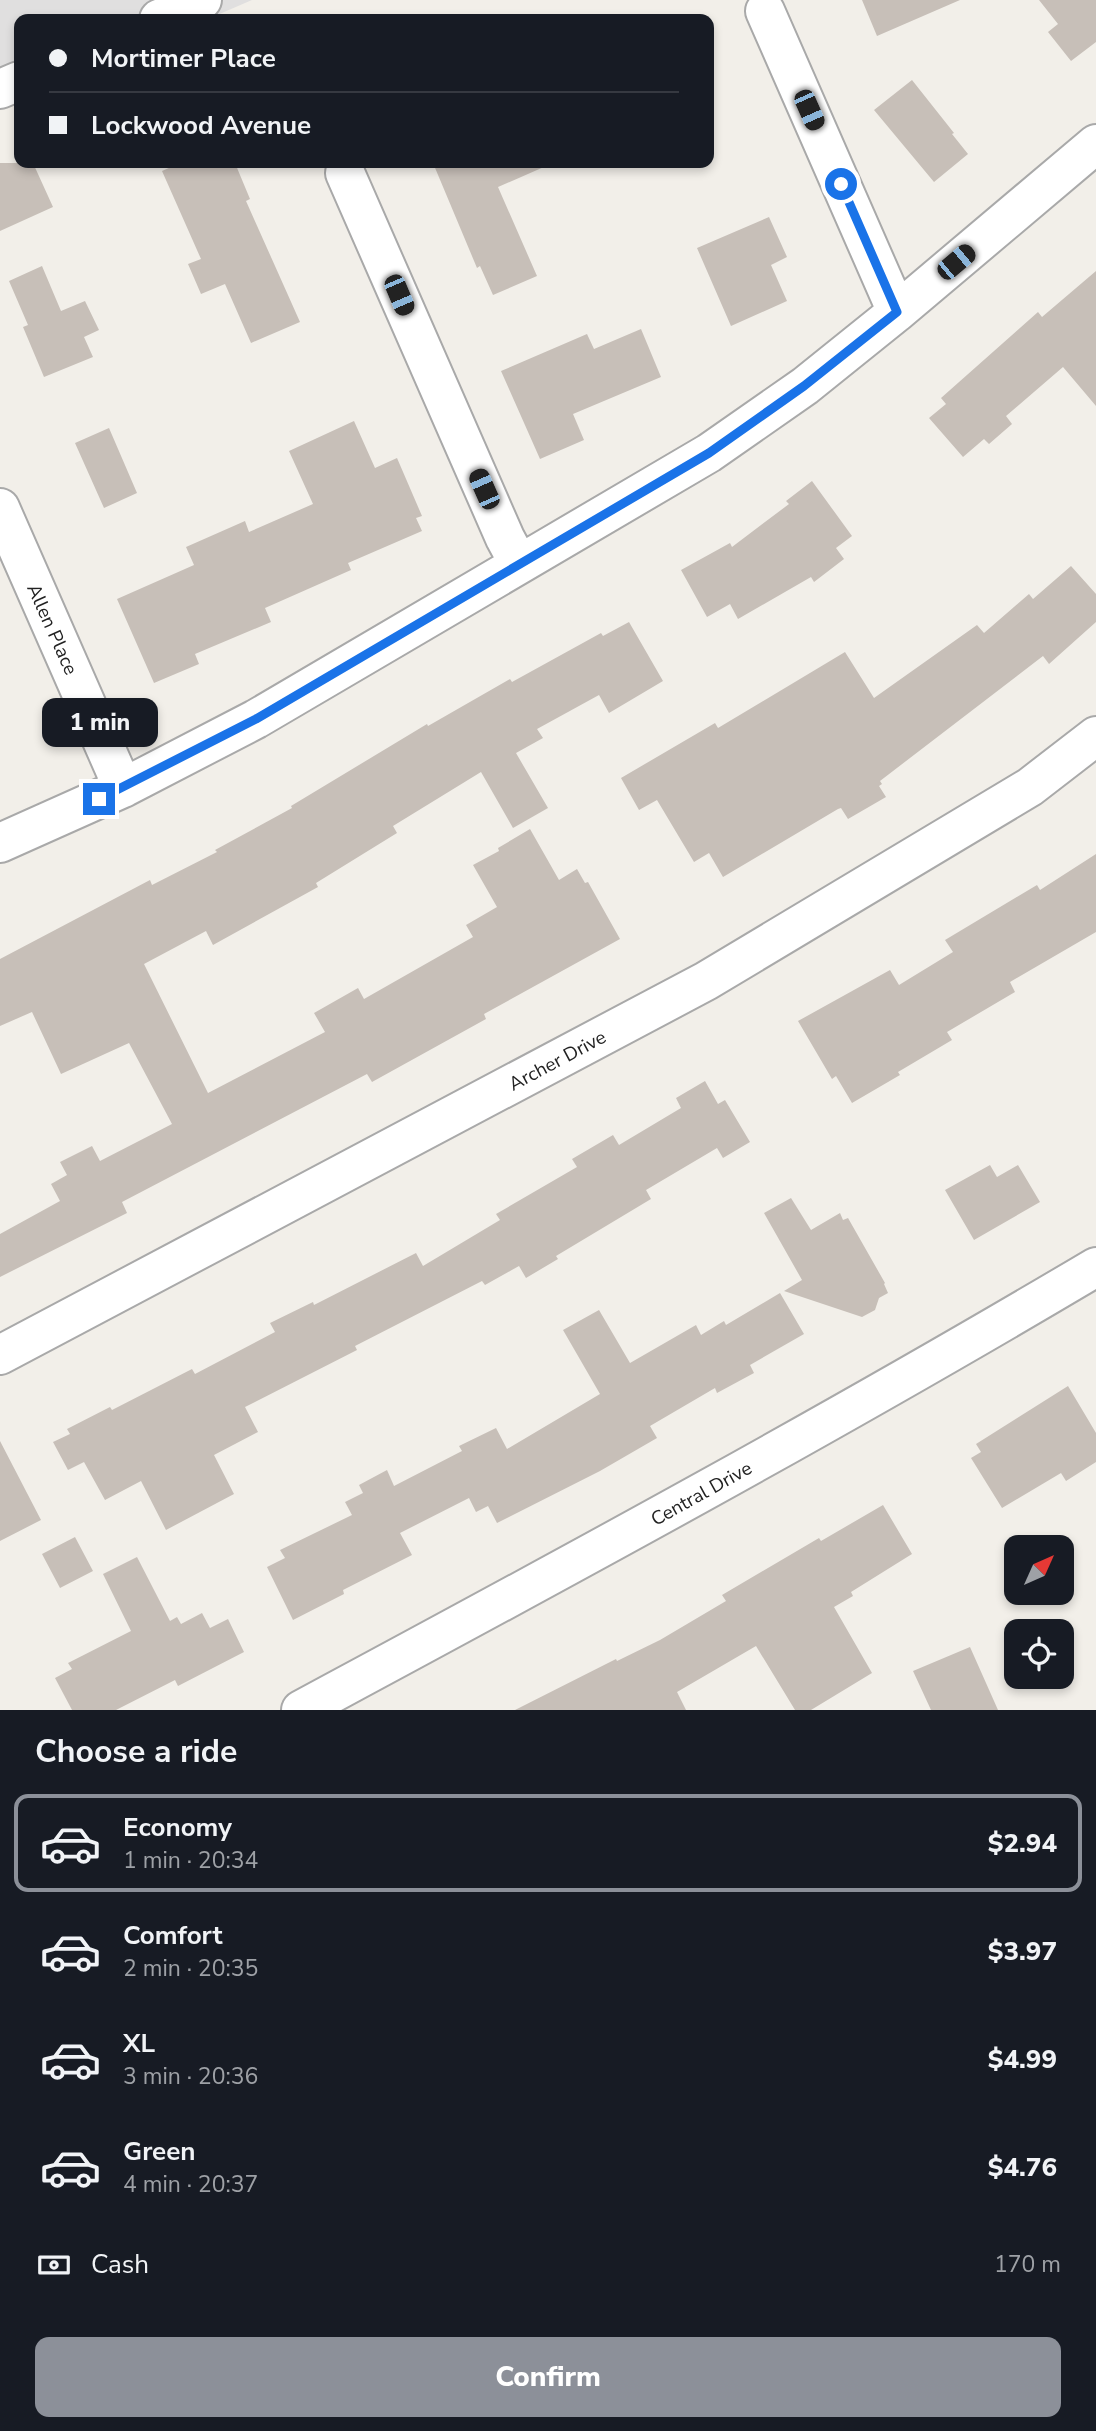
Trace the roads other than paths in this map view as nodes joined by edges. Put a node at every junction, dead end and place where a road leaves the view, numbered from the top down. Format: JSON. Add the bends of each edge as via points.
{"nodes":[{"id":1,"x":202,"y":0,"type":"edge"},
{"id":2,"x":765,"y":11,"type":"dead end"},
{"id":3,"x":170,"y":14,"type":"edge"},
{"id":4,"x":1096,"y":144,"type":"edge"},
{"id":5,"x":345,"y":173,"type":"dead end"},
{"id":6,"x":897,"y":312,"type":"junction"},
{"id":7,"x":0,"y":508,"type":"edge"},
{"id":8,"x":519,"y":564,"type":"junction"},
{"id":9,"x":1096,"y":736,"type":"edge"},
{"id":10,"x":123,"y":788,"type":"junction"},
{"id":11,"x":0,"y":843,"type":"edge"},
{"id":12,"x":1096,"y":1267,"type":"edge"},
{"id":13,"x":0,"y":1355,"type":"edge"},
{"id":14,"x":301,"y":1710,"type":"edge"}],
"edges":[{"from":1,"to":3,"type":"street"},
{"from":2,"to":6,"type":"street"},
{"from":4,"to":6,"type":"street"},
{"from":5,"to":8,"type":"street"},
{"from":6,"to":8,"type":"street","via":[[709,453]]},
{"from":7,"to":10,"type":"street","name":"Allen Place"},
{"from":8,"to":10,"type":"street","via":[[256,719]]},
{"from":9,"to":13,"type":"street","name":"Archer Drive","via":[[1030,787],[706,981]]},
{"from":10,"to":11,"type":"street"},
{"from":12,"to":14,"type":"street","name":"Central Drive","via":[[686,1503]]}]}
